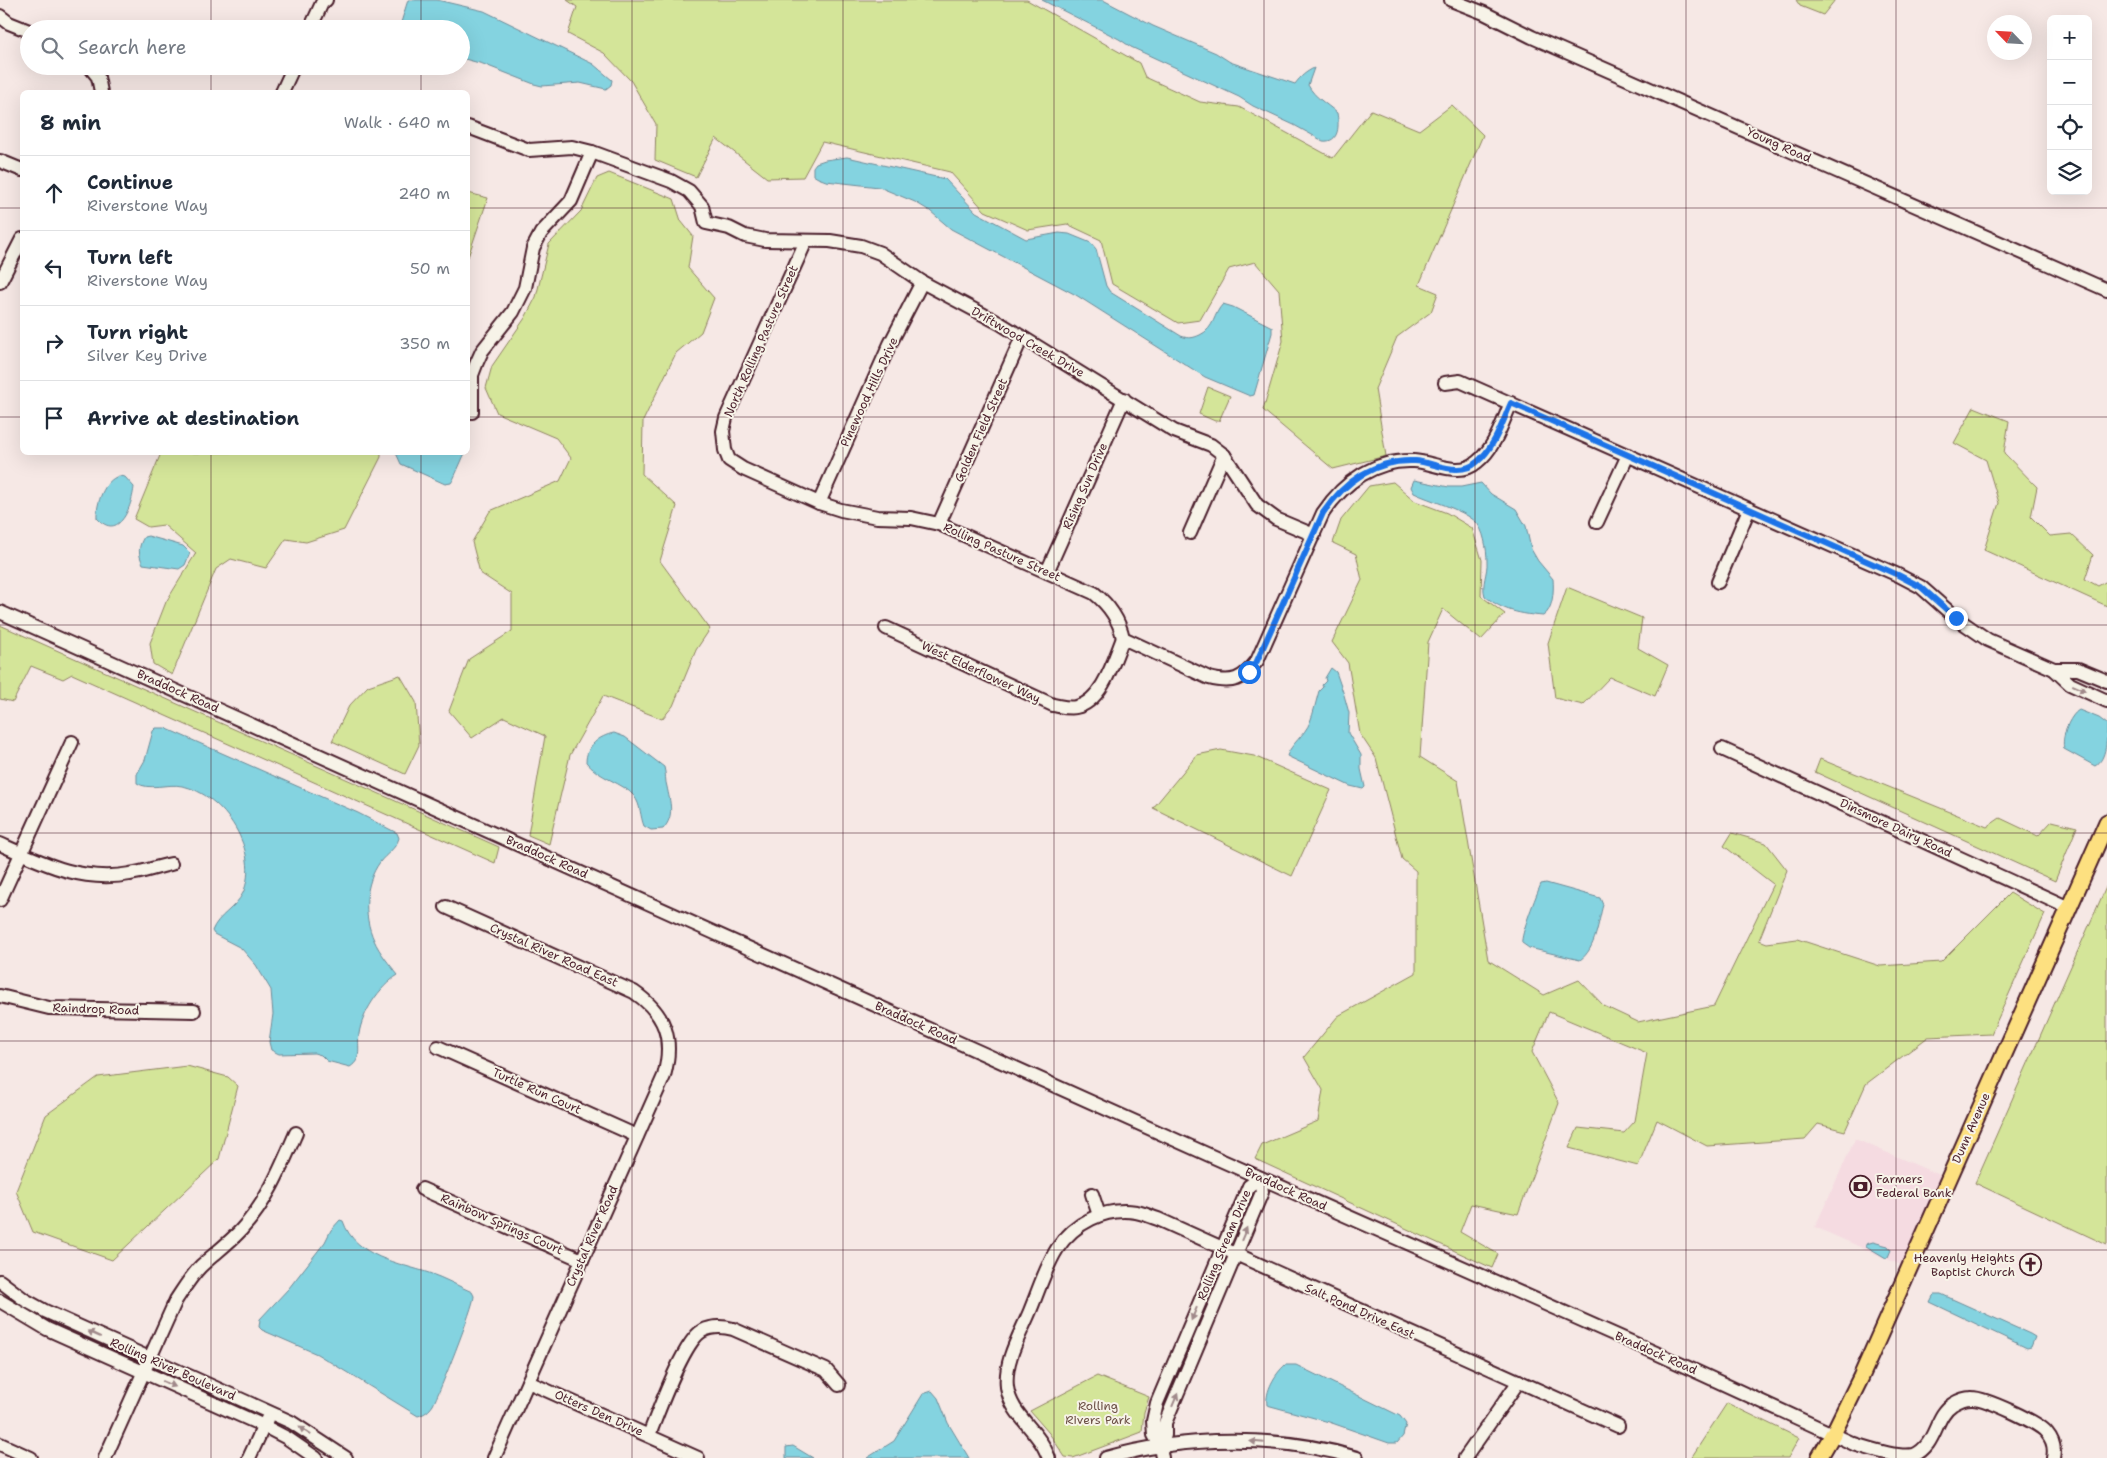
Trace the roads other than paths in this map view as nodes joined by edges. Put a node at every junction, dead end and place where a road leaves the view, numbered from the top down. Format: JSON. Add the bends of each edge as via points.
{"nodes":[{"id":1,"x":326,"y":0,"type":"edge"},
{"id":2,"x":1452,"y":0,"type":"edge"},
{"id":3,"x":0,"y":16,"type":"edge"},
{"id":4,"x":314,"y":20,"type":"edge"},
{"id":5,"x":20,"y":27,"type":"edge"},
{"id":6,"x":96,"y":75,"type":"edge"},
{"id":7,"x":290,"y":75,"type":"edge"},
{"id":8,"x":101,"y":90,"type":"edge"},
{"id":9,"x":283,"y":90,"type":"edge"},
{"id":10,"x":470,"y":128,"type":"edge"},
{"id":11,"x":592,"y":152,"type":"junction"},
{"id":12,"x":0,"y":161,"type":"edge"},
{"id":13,"x":20,"y":169,"type":"edge"},
{"id":14,"x":806,"y":241,"type":"junction"},
{"id":15,"x":20,"y":243,"type":"edge"},
{"id":16,"x":0,"y":282,"type":"edge"},
{"id":17,"x":922,"y":282,"type":"junction"},
{"id":18,"x":2107,"y":290,"type":"edge"},
{"id":19,"x":1022,"y":337,"type":"junction"},
{"id":20,"x":1445,"y":383,"type":"dead end"},
{"id":21,"x":1124,"y":400,"type":"junction"},
{"id":22,"x":1511,"y":403,"type":"junction"},
{"id":23,"x":472,"y":412,"type":"dead end"},
{"id":24,"x":718,"y":444,"type":"joint"},
{"id":25,"x":1224,"y":455,"type":"junction"},
{"id":26,"x":1628,"y":455,"type":"junction"},
{"id":27,"x":819,"y":503,"type":"junction"},
{"id":28,"x":1749,"y":509,"type":"junction"},
{"id":29,"x":1597,"y":522,"type":"dead end"},
{"id":30,"x":939,"y":524,"type":"junction"},
{"id":31,"x":1190,"y":533,"type":"dead end"},
{"id":32,"x":1314,"y":535,"type":"junction"},
{"id":33,"x":1047,"y":572,"type":"junction"},
{"id":34,"x":1718,"y":582,"type":"dead end"},
{"id":35,"x":0,"y":612,"type":"edge"},
{"id":36,"x":886,"y":628,"type":"dead end"},
{"id":37,"x":1123,"y":638,"type":"junction"},
{"id":38,"x":2054,"y":669,"type":"junction"},
{"id":39,"x":2107,"y":682,"type":"edge"},
{"id":40,"x":2107,"y":701,"type":"edge"},
{"id":41,"x":72,"y":742,"type":"dead end"},
{"id":42,"x":1722,"y":749,"type":"dead end"},
{"id":43,"x":2107,"y":822,"type":"edge"},
{"id":44,"x":0,"y":844,"type":"edge"},
{"id":45,"x":21,"y":853,"type":"junction"},
{"id":46,"x":171,"y":864,"type":"dead end"},
{"id":47,"x":0,"y":900,"type":"edge"},
{"id":48,"x":446,"y":907,"type":"dead end"},
{"id":49,"x":2069,"y":908,"type":"junction"},
{"id":50,"x":0,"y":996,"type":"edge"},
{"id":51,"x":194,"y":1011,"type":"dead end"},
{"id":52,"x":656,"y":1012,"type":"joint"},
{"id":53,"x":438,"y":1046,"type":"dead end"},
{"id":54,"x":296,"y":1133,"type":"dead end"},
{"id":55,"x":637,"y":1136,"type":"junction"},
{"id":56,"x":1260,"y":1178,"type":"junction"},
{"id":57,"x":422,"y":1189,"type":"dead end"},
{"id":58,"x":1092,"y":1194,"type":"dead end"},
{"id":59,"x":1099,"y":1215,"type":"junction"},
{"id":60,"x":1222,"y":1248,"type":"junction"},
{"id":61,"x":1235,"y":1255,"type":"junction"},
{"id":62,"x":582,"y":1260,"type":"junction"},
{"id":63,"x":0,"y":1281,"type":"edge"},
{"id":64,"x":0,"y":1301,"type":"edge"},
{"id":65,"x":149,"y":1359,"type":"junction"},
{"id":66,"x":143,"y":1372,"type":"junction"},
{"id":67,"x":1520,"y":1381,"type":"junction"},
{"id":68,"x":528,"y":1382,"type":"junction"},
{"id":69,"x":839,"y":1385,"type":"dead end"},
{"id":70,"x":271,"y":1412,"type":"junction"},
{"id":71,"x":264,"y":1426,"type":"junction"},
{"id":72,"x":1618,"y":1426,"type":"dead end"},
{"id":73,"x":1833,"y":1434,"type":"junction"},
{"id":74,"x":648,"y":1435,"type":"junction"},
{"id":75,"x":0,"y":1444,"type":"edge"},
{"id":76,"x":1161,"y":1452,"type":"edge"},
{"id":77,"x":31,"y":1458,"type":"edge"},
{"id":78,"x":105,"y":1458,"type":"edge"},
{"id":79,"x":249,"y":1458,"type":"edge"},
{"id":80,"x":316,"y":1458,"type":"edge"},
{"id":81,"x":346,"y":1458,"type":"edge"},
{"id":82,"x":494,"y":1458,"type":"edge"},
{"id":83,"x":698,"y":1458,"type":"edge"},
{"id":84,"x":1049,"y":1458,"type":"edge"},
{"id":85,"x":1106,"y":1458,"type":"edge"},
{"id":86,"x":1357,"y":1458,"type":"edge"},
{"id":87,"x":1465,"y":1458,"type":"edge"},
{"id":88,"x":1818,"y":1458,"type":"edge"},
{"id":89,"x":2053,"y":1458,"type":"edge"}],
"edges":[{"from":1,"to":4,"type":"street"},
{"from":2,"to":18,"type":"street","name":"Young Road"},
{"from":3,"to":5,"type":"street"},
{"from":6,"to":8,"type":"street"},
{"from":7,"to":9,"type":"street"},
{"from":10,"to":11,"type":"street","via":[[529,150],[572,147]]},
{"from":11,"to":14,"type":"street","name":"Driftwood Creek Drive","via":[[671,181],[689,191],[702,206],[706,223],[765,240]]},
{"from":11,"to":23,"type":"street","via":[[571,201],[540,232],[533,248],[525,288],[513,312],[482,351],[472,375]]},
{"from":12,"to":13,"type":"street"},
{"from":14,"to":17,"type":"street","name":"Driftwood Creek Drive","via":[[861,246],[880,253]]},
{"from":14,"to":24,"type":"street","name":"North Rolling Pasture Street","via":[[726,418]]},
{"from":15,"to":16,"type":"street"},
{"from":17,"to":19,"type":"street","name":"Driftwood Creek Drive"},
{"from":17,"to":27,"type":"street","name":"Pinewood Hills Drive","via":[[890,344]]},
{"from":19,"to":21,"type":"street","name":"Driftwood Creek Drive"},
{"from":19,"to":30,"type":"street","name":"Golden Field Street"},
{"from":20,"to":22,"type":"street","via":[[1460,381]]},
{"from":21,"to":25,"type":"street","name":"Driftwood Creek Drive","via":[[1174,431],[1211,445]]},
{"from":21,"to":33,"type":"street","name":"Rising Sun Drive"},
{"from":22,"to":26,"type":"street"},
{"from":22,"to":32,"type":"street","via":[[1493,443],[1476,464],[1453,468],[1415,461],[1386,464],[1358,475],[1334,495]]},
{"from":24,"to":27,"type":"street","name":"Rolling Pasture Street","via":[[729,460],[743,469]]},
{"from":25,"to":31,"type":"street"},
{"from":25,"to":32,"type":"street","name":"Driftwood Creek Drive","via":[[1257,505],[1276,519]]},
{"from":26,"to":28,"type":"street"},
{"from":26,"to":29,"type":"street"},
{"from":27,"to":30,"type":"street","name":"Rolling Pasture Street","via":[[877,517],[911,518]]},
{"from":28,"to":34,"type":"street"},
{"from":28,"to":38,"type":"street","via":[[1906,579],[1921,587],[1956,618],[1988,640]]},
{"from":30,"to":33,"type":"street","name":"Rolling Pasture Street"},
{"from":32,"to":37,"type":"street","via":[[1257,661],[1236,686],[1209,678]]},
{"from":33,"to":37,"type":"street","name":"Rolling Pasture Street","via":[[1094,593],[1107,604],[1121,626]]},
{"from":35,"to":56,"type":"street","name":"Braddock Road"},
{"from":36,"to":37,"type":"street","name":"West Elderflower Way","via":[[1053,705],[1078,713],[1100,690]]},
{"from":38,"to":39,"type":"street","via":[[2078,669]]},
{"from":38,"to":40,"type":"street","one_way":true,"via":[[2070,684]]},
{"from":41,"to":45,"type":"street"},
{"from":42,"to":49,"type":"street","name":"Dinsmore Dairy Road"},
{"from":43,"to":49,"type":"main road","name":"Dunn Avenue"},
{"from":44,"to":45,"type":"street"},
{"from":45,"to":46,"type":"street","via":[[52,867],[92,876],[129,874]]},
{"from":45,"to":47,"type":"street"},
{"from":48,"to":52,"type":"street","name":"Crystal River Road East","via":[[634,992],[647,1000]]},
{"from":49,"to":73,"type":"main road","name":"Dunn Avenue"},
{"from":50,"to":51,"type":"street","name":"Raindrop Road","via":[[49,1008]]},
{"from":52,"to":55,"type":"street","name":"Crystal River Road","via":[[668,1036],[668,1059],[664,1076]]},
{"from":53,"to":55,"type":"street","name":"Turtle Run Court"},
{"from":54,"to":65,"type":"street","via":[[278,1174],[253,1216],[188,1282],[176,1300]]},
{"from":55,"to":62,"type":"street","name":"Crystal River Road"},
{"from":56,"to":60,"type":"street","name":"Rolling Stream Drive","via":[[1248,1186]]},
{"from":61,"to":56,"type":"street","name":"Rolling Stream Drive","one_way":true,"via":[[1262,1192]]},
{"from":56,"to":73,"type":"street","name":"Braddock Road"},
{"from":57,"to":62,"type":"street","name":"Rainbow Springs Court"},
{"from":58,"to":59,"type":"street"},
{"from":59,"to":60,"type":"street","name":"Salt Pond Drive East","via":[[1136,1212]]},
{"from":59,"to":84,"type":"street","via":[[1072,1232],[1057,1249],[1009,1363],[1007,1387],[1011,1400]]},
{"from":60,"to":61,"type":"street","name":"Salt Pond Drive East"},
{"from":60,"to":76,"type":"street","name":"Rolling Stream Drive","one_way":true,"via":[[1157,1403],[1154,1435]]},
{"from":61,"to":67,"type":"street","name":"Salt Pond Drive East"},
{"from":76,"to":61,"type":"street","name":"Rolling Stream Drive","one_way":true,"via":[[1166,1435],[1165,1423]]},
{"from":62,"to":68,"type":"street","name":"Crystal River Road"},
{"from":65,"to":63,"type":"street","name":"Rolling River Boulevard","one_way":true,"via":[[45,1311]]},
{"from":64,"to":66,"type":"street","name":"Rolling River Boulevard","via":[[47,1330]]},
{"from":65,"to":66,"type":"street"},
{"from":65,"to":70,"type":"street","name":"Rolling River Boulevard"},
{"from":66,"to":71,"type":"street","name":"Rolling River Boulevard","one_way":true},
{"from":66,"to":78,"type":"street"},
{"from":67,"to":72,"type":"street","name":"Salt Pond Drive East"},
{"from":67,"to":87,"type":"street"},
{"from":68,"to":74,"type":"street","name":"Otters Den Drive"},
{"from":68,"to":82,"type":"street","name":"Crystal River Road"},
{"from":69,"to":74,"type":"street","via":[[818,1366],[733,1329],[723,1326],[711,1328],[701,1332],[687,1348]]},
{"from":70,"to":71,"type":"street"},
{"from":81,"to":70,"type":"street","name":"Rolling River Boulevard","one_way":true},
{"from":71,"to":79,"type":"street"},
{"from":71,"to":80,"type":"street","name":"Rolling River Boulevard"},
{"from":73,"to":88,"type":"main road","name":"Dunn Avenue"},
{"from":73,"to":89,"type":"street","name":"Braddock Road","via":[[1886,1454],[1913,1456],[1931,1441],[1943,1415],[1952,1405],[1973,1398],[2038,1424],[2052,1441]]},
{"from":74,"to":83,"type":"street","name":"Otters Den Drive"},
{"from":75,"to":77,"type":"street"},
{"from":76,"to":85,"type":"street"},
{"from":86,"to":76,"type":"street","one_way":true,"via":[[1295,1445],[1249,1441]]}]}
